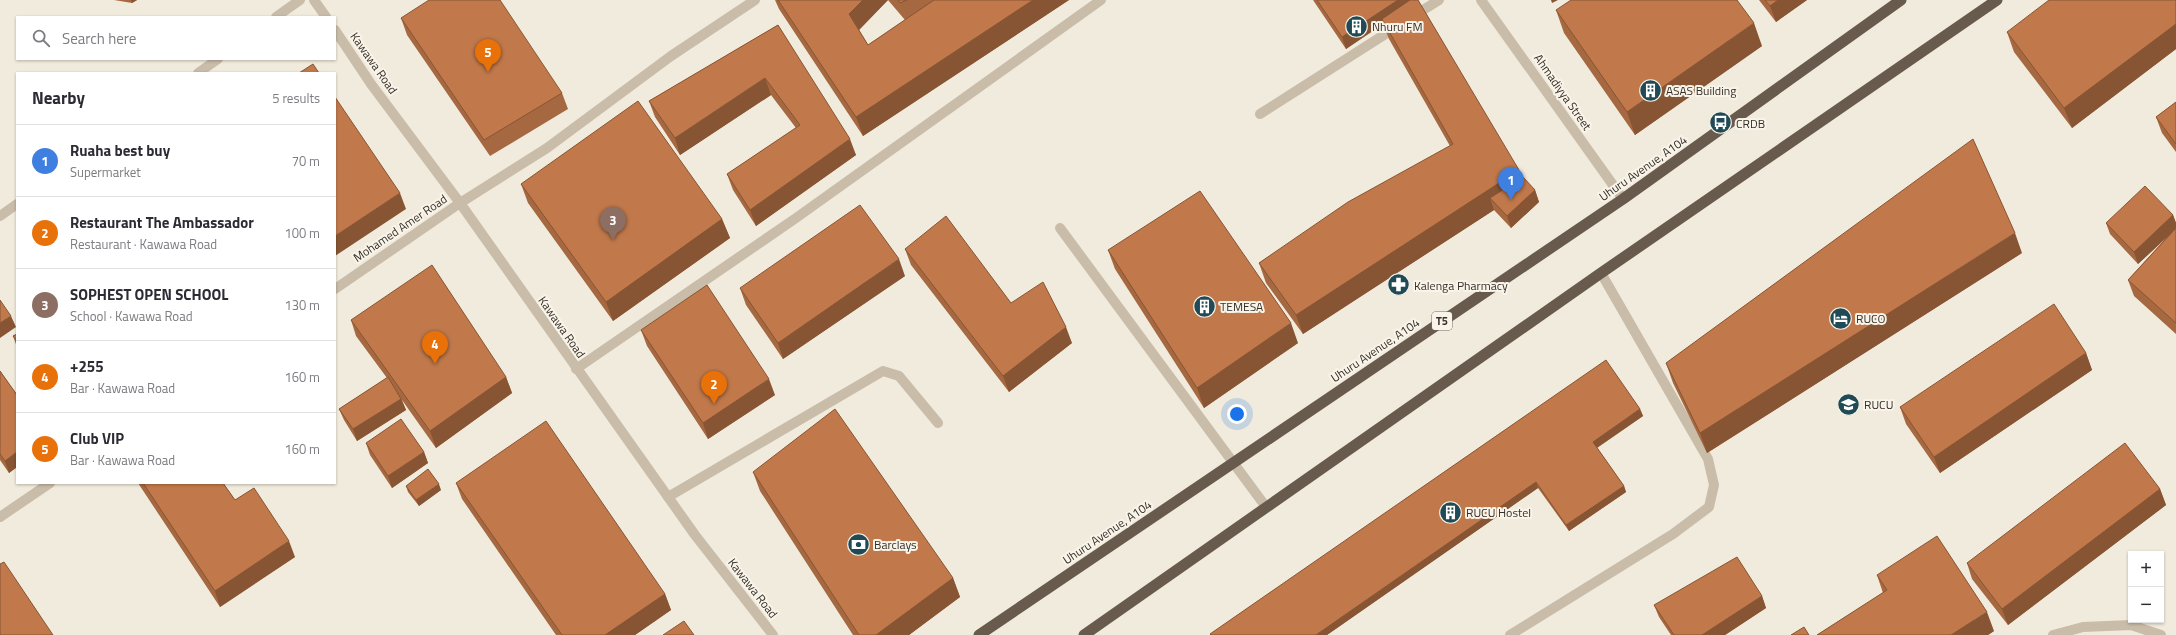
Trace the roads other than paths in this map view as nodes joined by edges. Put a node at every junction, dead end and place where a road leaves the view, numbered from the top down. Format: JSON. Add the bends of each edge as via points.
{"nodes":[{"id":1,"x":300,"y":0,"type":"edge"},
{"id":2,"x":314,"y":0,"type":"edge"},
{"id":3,"x":755,"y":0,"type":"edge"},
{"id":4,"x":1102,"y":0,"type":"edge"},
{"id":5,"x":1439,"y":0,"type":"edge"},
{"id":6,"x":1481,"y":0,"type":"edge"},
{"id":7,"x":1901,"y":0,"type":"edge"},
{"id":8,"x":1997,"y":0,"type":"edge"},
{"id":9,"x":277,"y":16,"type":"edge"},
{"id":10,"x":325,"y":16,"type":"edge"},
{"id":11,"x":336,"y":32,"type":"edge"},
{"id":12,"x":217,"y":60,"type":"edge"},
{"id":13,"x":199,"y":72,"type":"edge"},
{"id":14,"x":1260,"y":114,"type":"dead end"},
{"id":15,"x":1623,"y":199,"type":"junction"},
{"id":16,"x":460,"y":203,"type":"junction"},
{"id":17,"x":16,"y":205,"type":"edge"},
{"id":18,"x":0,"y":216,"type":"edge"},
{"id":19,"x":1060,"y":228,"type":"dead end"},
{"id":20,"x":1601,"y":273,"type":"junction"},
{"id":21,"x":336,"y":287,"type":"edge"},
{"id":22,"x":576,"y":369,"type":"junction"},
{"id":23,"x":938,"y":423,"type":"dead end"},
{"id":24,"x":1233,"y":462,"type":"junction"},
{"id":25,"x":49,"y":484,"type":"edge"},
{"id":26,"x":668,"y":497,"type":"junction"},
{"id":27,"x":1266,"y":507,"type":"junction"},
{"id":28,"x":0,"y":517,"type":"edge"},
{"id":29,"x":772,"y":635,"type":"edge"},
{"id":30,"x":979,"y":635,"type":"edge"},
{"id":31,"x":1084,"y":635,"type":"edge"},
{"id":32,"x":1510,"y":635,"type":"edge"},
{"id":33,"x":2053,"y":635,"type":"edge"},
{"id":34,"x":2161,"y":635,"type":"edge"}],
"edges":[{"from":1,"to":9,"type":"street"},
{"from":2,"to":10,"type":"street"},
{"from":3,"to":16,"type":"street","name":"Mohamed Amer Road","via":[[671,56],[547,148]]},
{"from":4,"to":22,"type":"street","via":[[796,218]]},
{"from":5,"to":14,"type":"street"},
{"from":6,"to":15,"type":"street","name":"Ahmadiyya Street"},
{"from":7,"to":15,"type":"highway","name":"Uhuru Avenue, A104","number":"T5"},
{"from":8,"to":20,"type":"highway"},
{"from":11,"to":16,"type":"street","name":"Kawawa Road","via":[[371,84]]},
{"from":12,"to":13,"type":"street"},
{"from":15,"to":24,"type":"highway","name":"Uhuru Avenue, A104","number":"T5"},
{"from":16,"to":21,"type":"street","name":"Mohamed Amer Road"},
{"from":16,"to":22,"type":"street","name":"Kawawa Road"},
{"from":17,"to":18,"type":"street"},
{"from":19,"to":24,"type":"street"},
{"from":20,"to":27,"type":"highway"},
{"from":20,"to":32,"type":"street","via":[[1708,459],[1714,485],[1711,500],[1709,507],[1673,534]]},
{"from":22,"to":26,"type":"street","name":"Kawawa Road"},
{"from":23,"to":26,"type":"street","via":[[899,376],[883,371]]},
{"from":24,"to":27,"type":"street"},
{"from":24,"to":30,"type":"highway","name":"Uhuru Avenue, A104","number":"T5"},
{"from":25,"to":28,"type":"street"},
{"from":26,"to":29,"type":"street","name":"Kawawa Road"},
{"from":27,"to":31,"type":"highway"},
{"from":33,"to":34,"type":"street","via":[[2083,627],[2131,624]]}]}
